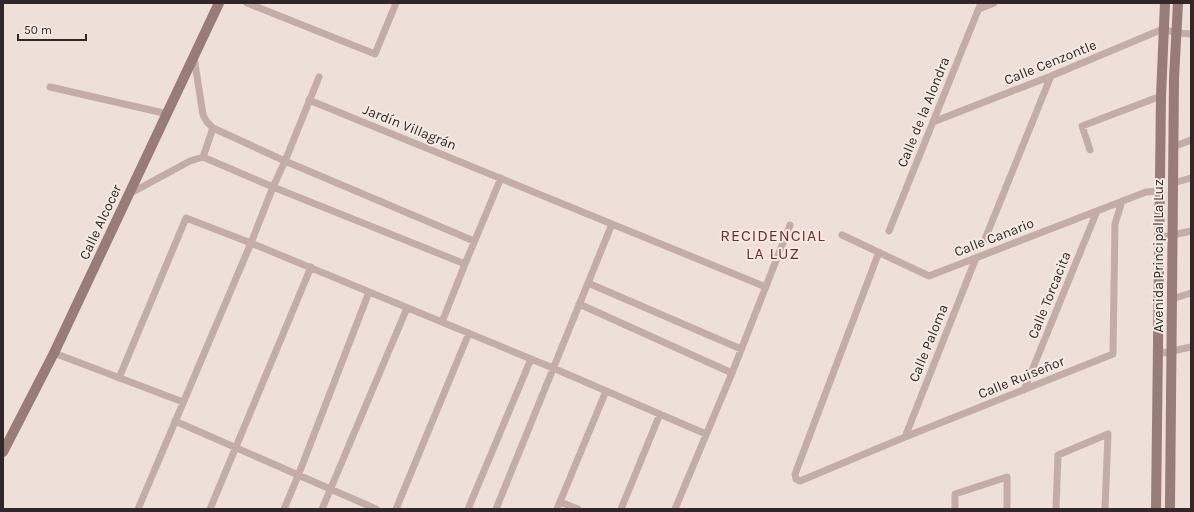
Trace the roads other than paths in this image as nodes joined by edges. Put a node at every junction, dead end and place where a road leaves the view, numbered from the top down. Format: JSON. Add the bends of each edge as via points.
{"nodes":[{"id":1,"x":219,"y":3,"type":"edge"},
{"id":2,"x":247,"y":3,"type":"edge"},
{"id":3,"x":395,"y":3,"type":"edge"},
{"id":4,"x":994,"y":3,"type":"edge"},
{"id":5,"x":1165,"y":3,"type":"edge"},
{"id":6,"x":1178,"y":3,"type":"edge"},
{"id":7,"x":980,"y":6,"type":"edge"},
{"id":8,"x":1163,"y":29,"type":"junction"},
{"id":9,"x":1176,"y":33,"type":"junction"},
{"id":10,"x":1191,"y":34,"type":"edge"},
{"id":11,"x":194,"y":57,"type":"junction"},
{"id":12,"x":1051,"y":76,"type":"junction"},
{"id":13,"x":318,"y":77,"type":"dead end"},
{"id":14,"x":50,"y":87,"type":"dead end"},
{"id":15,"x":1161,"y":96,"type":"junction"},
{"id":16,"x":309,"y":100,"type":"junction"},
{"id":17,"x":168,"y":114,"type":"junction"},
{"id":18,"x":933,"y":122,"type":"junction"},
{"id":19,"x":213,"y":128,"type":"junction"},
{"id":20,"x":1191,"y":140,"type":"edge"},
{"id":21,"x":1173,"y":147,"type":"junction"},
{"id":22,"x":1090,"y":150,"type":"dead end"},
{"id":23,"x":202,"y":157,"type":"junction"},
{"id":24,"x":285,"y":161,"type":"junction"},
{"id":25,"x":501,"y":178,"type":"junction"},
{"id":26,"x":1191,"y":178,"type":"edge"},
{"id":27,"x":1173,"y":183,"type":"junction"},
{"id":28,"x":273,"y":187,"type":"junction"},
{"id":29,"x":1160,"y":191,"type":"junction"},
{"id":30,"x":129,"y":194,"type":"junction"},
{"id":31,"x":1122,"y":201,"type":"junction"},
{"id":32,"x":1097,"y":211,"type":"junction"},
{"id":33,"x":612,"y":224,"type":"junction"},
{"id":34,"x":790,"y":225,"type":"dead end"},
{"id":35,"x":889,"y":231,"type":"dead end"},
{"id":36,"x":1191,"y":231,"type":"edge"},
{"id":37,"x":842,"y":235,"type":"dead end"},
{"id":38,"x":1172,"y":235,"type":"junction"},
{"id":39,"x":1159,"y":238,"type":"junction"},
{"id":40,"x":985,"y":239,"type":"dead end"},
{"id":41,"x":474,"y":241,"type":"junction"},
{"id":42,"x":251,"y":243,"type":"junction"},
{"id":43,"x":879,"y":252,"type":"junction"},
{"id":44,"x":976,"y":258,"type":"junction"},
{"id":45,"x":465,"y":264,"type":"junction"},
{"id":46,"x":311,"y":268,"type":"junction"},
{"id":47,"x":588,"y":284,"type":"junction"},
{"id":48,"x":766,"y":287,"type":"junction"},
{"id":49,"x":369,"y":292,"type":"junction"},
{"id":50,"x":1191,"y":294,"type":"edge"},
{"id":51,"x":1172,"y":299,"type":"junction"},
{"id":52,"x":580,"y":304,"type":"junction"},
{"id":53,"x":407,"y":308,"type":"junction"},
{"id":54,"x":442,"y":322,"type":"junction"},
{"id":55,"x":469,"y":333,"type":"junction"},
{"id":56,"x":1191,"y":347,"type":"edge"},
{"id":57,"x":741,"y":349,"type":"junction"},
{"id":58,"x":1172,"y":351,"type":"junction"},
{"id":59,"x":54,"y":353,"type":"junction"},
{"id":60,"x":1158,"y":354,"type":"junction"},
{"id":61,"x":531,"y":359,"type":"junction"},
{"id":62,"x":553,"y":368,"type":"junction"},
{"id":63,"x":732,"y":373,"type":"junction"},
{"id":64,"x":119,"y":378,"type":"junction"},
{"id":65,"x":1024,"y":390,"type":"junction"},
{"id":66,"x":606,"y":391,"type":"junction"},
{"id":67,"x":184,"y":402,"type":"junction"},
{"id":68,"x":660,"y":414,"type":"junction"},
{"id":69,"x":175,"y":421,"type":"junction"},
{"id":70,"x":706,"y":434,"type":"junction"},
{"id":71,"x":905,"y":437,"type":"junction"},
{"id":72,"x":236,"y":447,"type":"junction"},
{"id":73,"x":3,"y":452,"type":"edge"},
{"id":74,"x":298,"y":476,"type":"junction"},
{"id":75,"x":331,"y":489,"type":"junction"},
{"id":76,"x":559,"y":506,"type":"edge"},
{"id":77,"x":138,"y":509,"type":"edge"},
{"id":78,"x":210,"y":509,"type":"edge"},
{"id":79,"x":284,"y":509,"type":"edge"},
{"id":80,"x":322,"y":509,"type":"edge"},
{"id":81,"x":376,"y":509,"type":"edge"},
{"id":82,"x":396,"y":509,"type":"edge"},
{"id":83,"x":468,"y":509,"type":"edge"},
{"id":84,"x":496,"y":509,"type":"edge"},
{"id":85,"x":578,"y":509,"type":"edge"},
{"id":86,"x":620,"y":509,"type":"edge"},
{"id":87,"x":675,"y":509,"type":"edge"},
{"id":88,"x":955,"y":509,"type":"edge"},
{"id":89,"x":1007,"y":509,"type":"edge"},
{"id":90,"x":1056,"y":509,"type":"edge"},
{"id":91,"x":1105,"y":509,"type":"edge"},
{"id":92,"x":1156,"y":509,"type":"edge"},
{"id":93,"x":1170,"y":509,"type":"edge"}],
"edges":[{"from":1,"to":11,"type":"street","name":"Calle Alcocer"},
{"from":2,"to":3,"type":"street","via":[[375,54]]},
{"from":4,"to":7,"type":"street"},
{"from":5,"to":8,"type":"street","name":"Avenida Principal La Luz"},
{"from":6,"to":9,"type":"street","name":"Avenida Principal La Luz"},
{"from":7,"to":18,"type":"street","name":"Calle de la Alondra"},
{"from":8,"to":9,"type":"street"},
{"from":8,"to":12,"type":"street","name":"Calle Cenzontle"},
{"from":8,"to":15,"type":"street","name":"Avenida Principal La Luz"},
{"from":9,"to":10,"type":"street"},
{"from":9,"to":21,"type":"street","name":"Avenida Principal La Luz"},
{"from":11,"to":17,"type":"street","name":"Calle Alcocer"},
{"from":11,"to":19,"type":"street","via":[[203,115]]},
{"from":12,"to":18,"type":"street","name":"Calle Cenzontle"},
{"from":12,"to":40,"type":"street"},
{"from":13,"to":16,"type":"street"},
{"from":14,"to":17,"type":"street"},
{"from":15,"to":22,"type":"street","via":[[1082,126]]},
{"from":15,"to":29,"type":"street","name":"Avenida Principal La Luz"},
{"from":16,"to":24,"type":"street"},
{"from":16,"to":25,"type":"street","name":"Jardín Villagrán"},
{"from":17,"to":30,"type":"street","name":"Calle Alcocer"},
{"from":18,"to":35,"type":"street","name":"Calle de la Alondra"},
{"from":19,"to":23,"type":"street"},
{"from":19,"to":24,"type":"street"},
{"from":20,"to":21,"type":"street"},
{"from":21,"to":27,"type":"street","name":"Avenida Principal La Luz"},
{"from":23,"to":28,"type":"street"},
{"from":23,"to":30,"type":"street"},
{"from":24,"to":28,"type":"street"},
{"from":24,"to":41,"type":"street"},
{"from":25,"to":33,"type":"street","name":"Jardín Villagrán"},
{"from":25,"to":41,"type":"street"},
{"from":26,"to":27,"type":"street"},
{"from":27,"to":38,"type":"street","name":"Avenida Principal La Luz"},
{"from":28,"to":42,"type":"street"},
{"from":28,"to":45,"type":"street"},
{"from":29,"to":31,"type":"street","name":"Calle Canario","via":[[1146,192]]},
{"from":29,"to":39,"type":"street","name":"Avenida Principal La Luz"},
{"from":30,"to":59,"type":"street","name":"Calle Alcocer"},
{"from":31,"to":32,"type":"street","name":"Calle Canario"},
{"from":31,"to":65,"type":"street","name":"Calle Ruiseñor","via":[[1115,224],[1113,354]]},
{"from":32,"to":44,"type":"street","name":"Calle Canario"},
{"from":32,"to":65,"type":"street","name":"Calle Torcacita"},
{"from":33,"to":47,"type":"street"},
{"from":33,"to":48,"type":"street","name":"Jardín Villagrán"},
{"from":34,"to":48,"type":"street"},
{"from":36,"to":38,"type":"street"},
{"from":37,"to":43,"type":"street","name":"Calle Canario"},
{"from":38,"to":39,"type":"street"},
{"from":38,"to":51,"type":"street","name":"Avenida Principal La Luz"},
{"from":39,"to":60,"type":"street","name":"Avenida Principal La Luz"},
{"from":41,"to":45,"type":"street"},
{"from":42,"to":46,"type":"street"},
{"from":42,"to":64,"type":"street","via":[[186,218]]},
{"from":42,"to":67,"type":"street"},
{"from":43,"to":44,"type":"street","name":"Calle Canario","via":[[929,276]]},
{"from":43,"to":71,"type":"street","name":"Calle Ruiseñor","via":[[795,474],[796,479],[800,481]]},
{"from":44,"to":71,"type":"street","name":"Calle Paloma"},
{"from":45,"to":54,"type":"street"},
{"from":46,"to":49,"type":"street"},
{"from":46,"to":72,"type":"street"},
{"from":47,"to":52,"type":"street"},
{"from":47,"to":57,"type":"street"},
{"from":48,"to":57,"type":"street"},
{"from":49,"to":53,"type":"street"},
{"from":49,"to":74,"type":"street"},
{"from":50,"to":51,"type":"street"},
{"from":51,"to":58,"type":"street","name":"Avenida Principal La Luz"},
{"from":52,"to":62,"type":"street"},
{"from":52,"to":63,"type":"street"},
{"from":53,"to":54,"type":"street"},
{"from":53,"to":75,"type":"street"},
{"from":54,"to":55,"type":"street"},
{"from":55,"to":61,"type":"street"},
{"from":55,"to":82,"type":"street"},
{"from":56,"to":58,"type":"street"},
{"from":57,"to":63,"type":"street"},
{"from":58,"to":60,"type":"street"},
{"from":58,"to":93,"type":"street","name":"Avenida Principal La Luz"},
{"from":59,"to":64,"type":"street"},
{"from":59,"to":73,"type":"street","name":"Calle Alcocer"},
{"from":60,"to":92,"type":"street","name":"Avenida Principal La Luz"},
{"from":61,"to":62,"type":"street"},
{"from":61,"to":83,"type":"street"},
{"from":62,"to":66,"type":"street"},
{"from":62,"to":84,"type":"street"},
{"from":63,"to":70,"type":"street"},
{"from":64,"to":67,"type":"street"},
{"from":65,"to":71,"type":"street","name":"Calle Ruiseñor"},
{"from":66,"to":68,"type":"street"},
{"from":66,"to":76,"type":"street"},
{"from":67,"to":69,"type":"street"},
{"from":68,"to":70,"type":"street"},
{"from":68,"to":86,"type":"street"},
{"from":69,"to":72,"type":"street"},
{"from":69,"to":77,"type":"street"},
{"from":70,"to":87,"type":"street"},
{"from":72,"to":74,"type":"street"},
{"from":72,"to":78,"type":"street"},
{"from":74,"to":75,"type":"street"},
{"from":74,"to":79,"type":"street"},
{"from":75,"to":80,"type":"street"},
{"from":75,"to":81,"type":"street"},
{"from":76,"to":85,"type":"street"},
{"from":88,"to":89,"type":"street","via":[[955,494],[1008,477]]},
{"from":90,"to":91,"type":"street","via":[[1058,455],[1108,434]]}]}
